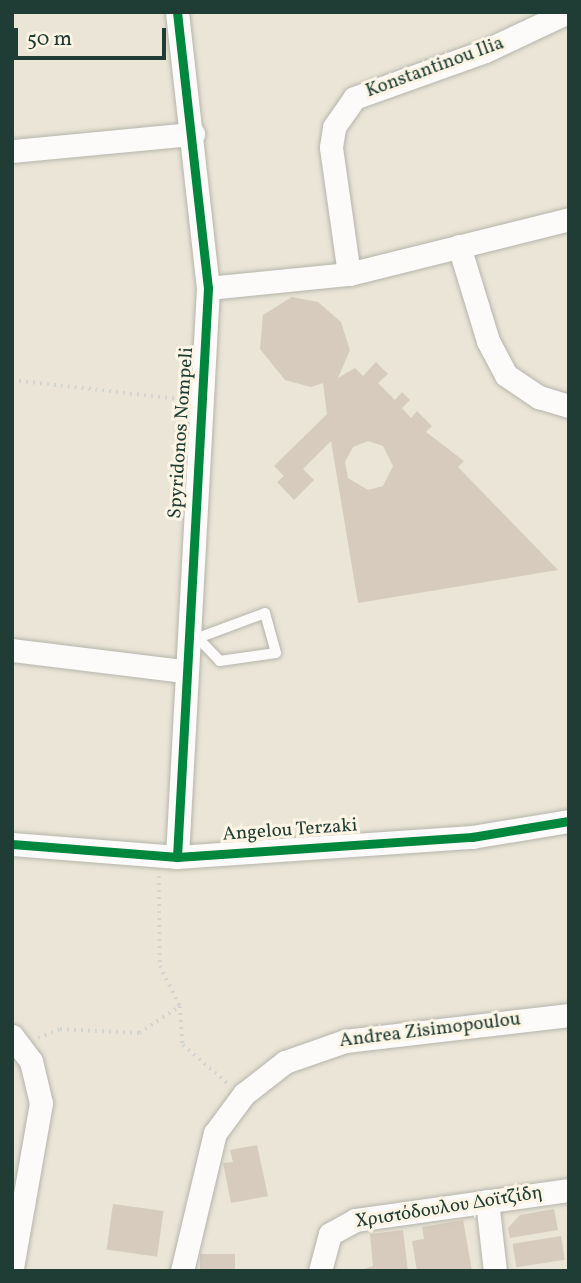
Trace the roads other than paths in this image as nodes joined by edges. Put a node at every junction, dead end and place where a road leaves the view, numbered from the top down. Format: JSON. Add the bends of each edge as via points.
{"nodes":[{"id":1,"x":177,"y":12,"type":"edge"},
{"id":2,"x":568,"y":12,"type":"edge"},
{"id":3,"x":193,"y":134,"type":"junction"},
{"id":4,"x":12,"y":150,"type":"edge"},
{"id":5,"x":569,"y":219,"type":"edge"},
{"id":6,"x":459,"y":246,"type":"junction"},
{"id":7,"x":349,"y":274,"type":"junction"},
{"id":8,"x":208,"y":288,"type":"junction"},
{"id":9,"x":569,"y":406,"type":"edge"},
{"id":10,"x":191,"y":641,"type":"junction"},
{"id":11,"x":12,"y":650,"type":"edge"},
{"id":12,"x":183,"y":671,"type":"junction"},
{"id":13,"x":569,"y":821,"type":"edge"},
{"id":14,"x":12,"y":844,"type":"edge"},
{"id":15,"x":169,"y":857,"type":"junction"},
{"id":16,"x":569,"y":1015,"type":"edge"},
{"id":17,"x":17,"y":1041,"type":"edge"},
{"id":18,"x":569,"y":1190,"type":"edge"},
{"id":19,"x":487,"y":1201,"type":"junction"},
{"id":20,"x":18,"y":1202,"type":"edge"},
{"id":21,"x":12,"y":1268,"type":"edge"},
{"id":22,"x":182,"y":1271,"type":"edge"},
{"id":23,"x":320,"y":1271,"type":"edge"},
{"id":24,"x":495,"y":1271,"type":"edge"}],
"edges":[{"from":1,"to":3,"type":"street","name":"Spyridonos Nompeli"},
{"from":2,"to":7,"type":"street","name":"Konstantinou Ilia","via":[[485,51],[354,98],[334,127],[331,147]]},
{"from":3,"to":4,"type":"street"},
{"from":3,"to":8,"type":"street","name":"Spyridonos Nompeli"},
{"from":5,"to":6,"type":"street"},
{"from":6,"to":7,"type":"street"},
{"from":6,"to":9,"type":"street","via":[[488,341],[506,375],[539,397]]},
{"from":7,"to":8,"type":"street"},
{"from":8,"to":10,"type":"street","name":"Spyridonos Nompeli"},
{"from":10,"to":10,"type":"lane","via":[[265,613],[276,653],[220,661]]},
{"from":10,"to":12,"type":"street","name":"Spyridonos Nompeli"},
{"from":11,"to":12,"type":"street"},
{"from":12,"to":15,"type":"street","name":"Spyridonos Nompeli"},
{"from":13,"to":15,"type":"street","name":"Angelou Terzaki","via":[[472,837]]},
{"from":14,"to":15,"type":"street","name":"Angelou Terzaki"},
{"from":16,"to":22,"type":"street","name":"Andrea Zisimopoulou","via":[[328,1044],[285,1062],[241,1097],[205,1159]]},
{"from":17,"to":20,"type":"street","via":[[41,1103]]},
{"from":18,"to":19,"type":"street","name":"Χριστόδουλου Δοϊτζίδη"},
{"from":19,"to":23,"type":"street","name":"Χριστόδουλου Δοϊτζίδη","via":[[355,1220],[330,1234]]},
{"from":19,"to":24,"type":"street"},
{"from":20,"to":21,"type":"street"}]}
